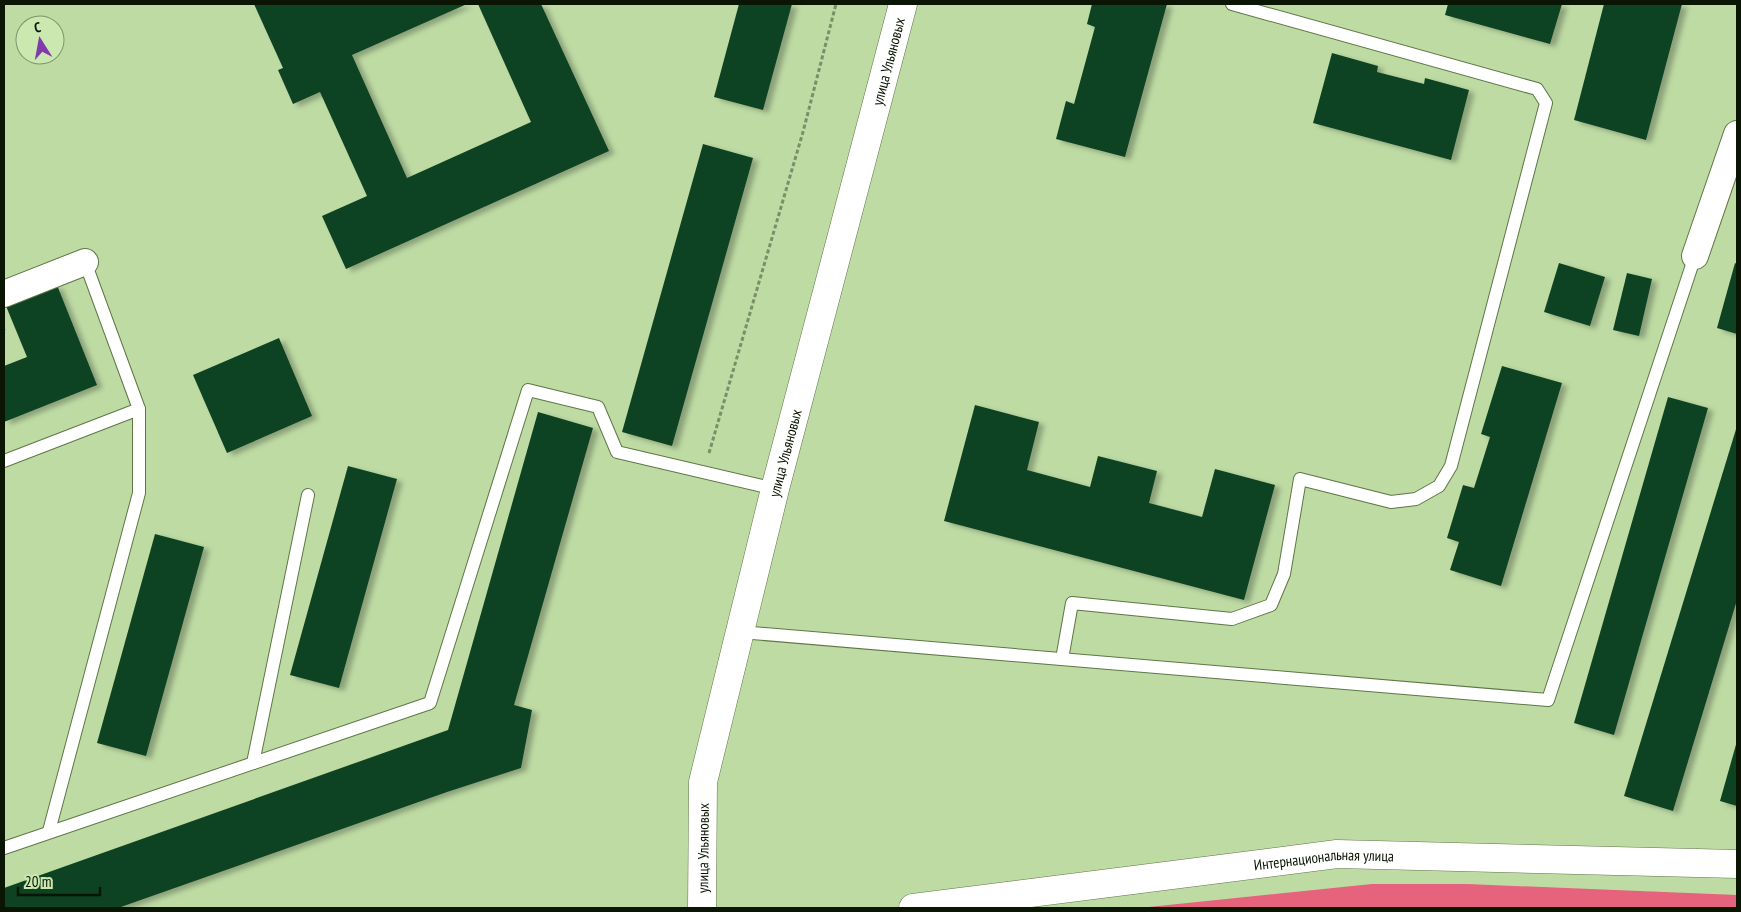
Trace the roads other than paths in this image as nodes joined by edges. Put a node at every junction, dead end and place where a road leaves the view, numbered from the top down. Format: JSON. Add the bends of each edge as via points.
{"nodes":[{"id":1,"x":903,"y":4,"type":"edge"},
{"id":2,"x":1232,"y":4,"type":"edge"},
{"id":3,"x":1737,"y":134,"type":"edge"},
{"id":4,"x":1695,"y":256,"type":"joint"},
{"id":5,"x":86,"y":262,"type":"joint"},
{"id":6,"x":4,"y":294,"type":"edge"},
{"id":7,"x":139,"y":409,"type":"junction"},
{"id":8,"x":4,"y":461,"type":"edge"},
{"id":9,"x":775,"y":490,"type":"junction"},
{"id":10,"x":308,"y":495,"type":"dead end"},
{"id":11,"x":740,"y":632,"type":"junction"},
{"id":12,"x":1062,"y":659,"type":"junction"},
{"id":13,"x":253,"y":763,"type":"junction"},
{"id":14,"x":49,"y":831,"type":"junction"},
{"id":15,"x":4,"y":848,"type":"edge"},
{"id":16,"x":1737,"y":864,"type":"edge"},
{"id":17,"x":702,"y":908,"type":"edge"},
{"id":18,"x":913,"y":908,"type":"edge"}],
"edges":[{"from":1,"to":9,"type":"main road","name":"улица Ульяновых"},
{"from":2,"to":12,"type":"lane","via":[[1537,89],[1546,103],[1451,466],[1439,486],[1416,499],[1391,502],[1300,478],[1284,574],[1271,605],[1232,619],[1072,603]]},
{"from":3,"to":4,"type":"street"},
{"from":4,"to":12,"type":"lane","via":[[1548,700]]},
{"from":5,"to":6,"type":"street"},
{"from":5,"to":7,"type":"lane"},
{"from":7,"to":8,"type":"lane"},
{"from":7,"to":14,"type":"lane","via":[[139,493]]},
{"from":9,"to":11,"type":"main road","name":"улица Ульяновых"},
{"from":9,"to":13,"type":"lane","via":[[617,452],[598,407],[528,390],[430,703]]},
{"from":10,"to":13,"type":"lane"},
{"from":11,"to":12,"type":"lane"},
{"from":11,"to":17,"type":"main road","name":"улица Ульяновых","via":[[703,782]]},
{"from":13,"to":14,"type":"lane"},
{"from":14,"to":15,"type":"lane"},
{"from":16,"to":18,"type":"main road","name":"Интернациональная улица","via":[[1337,854]]}]}
